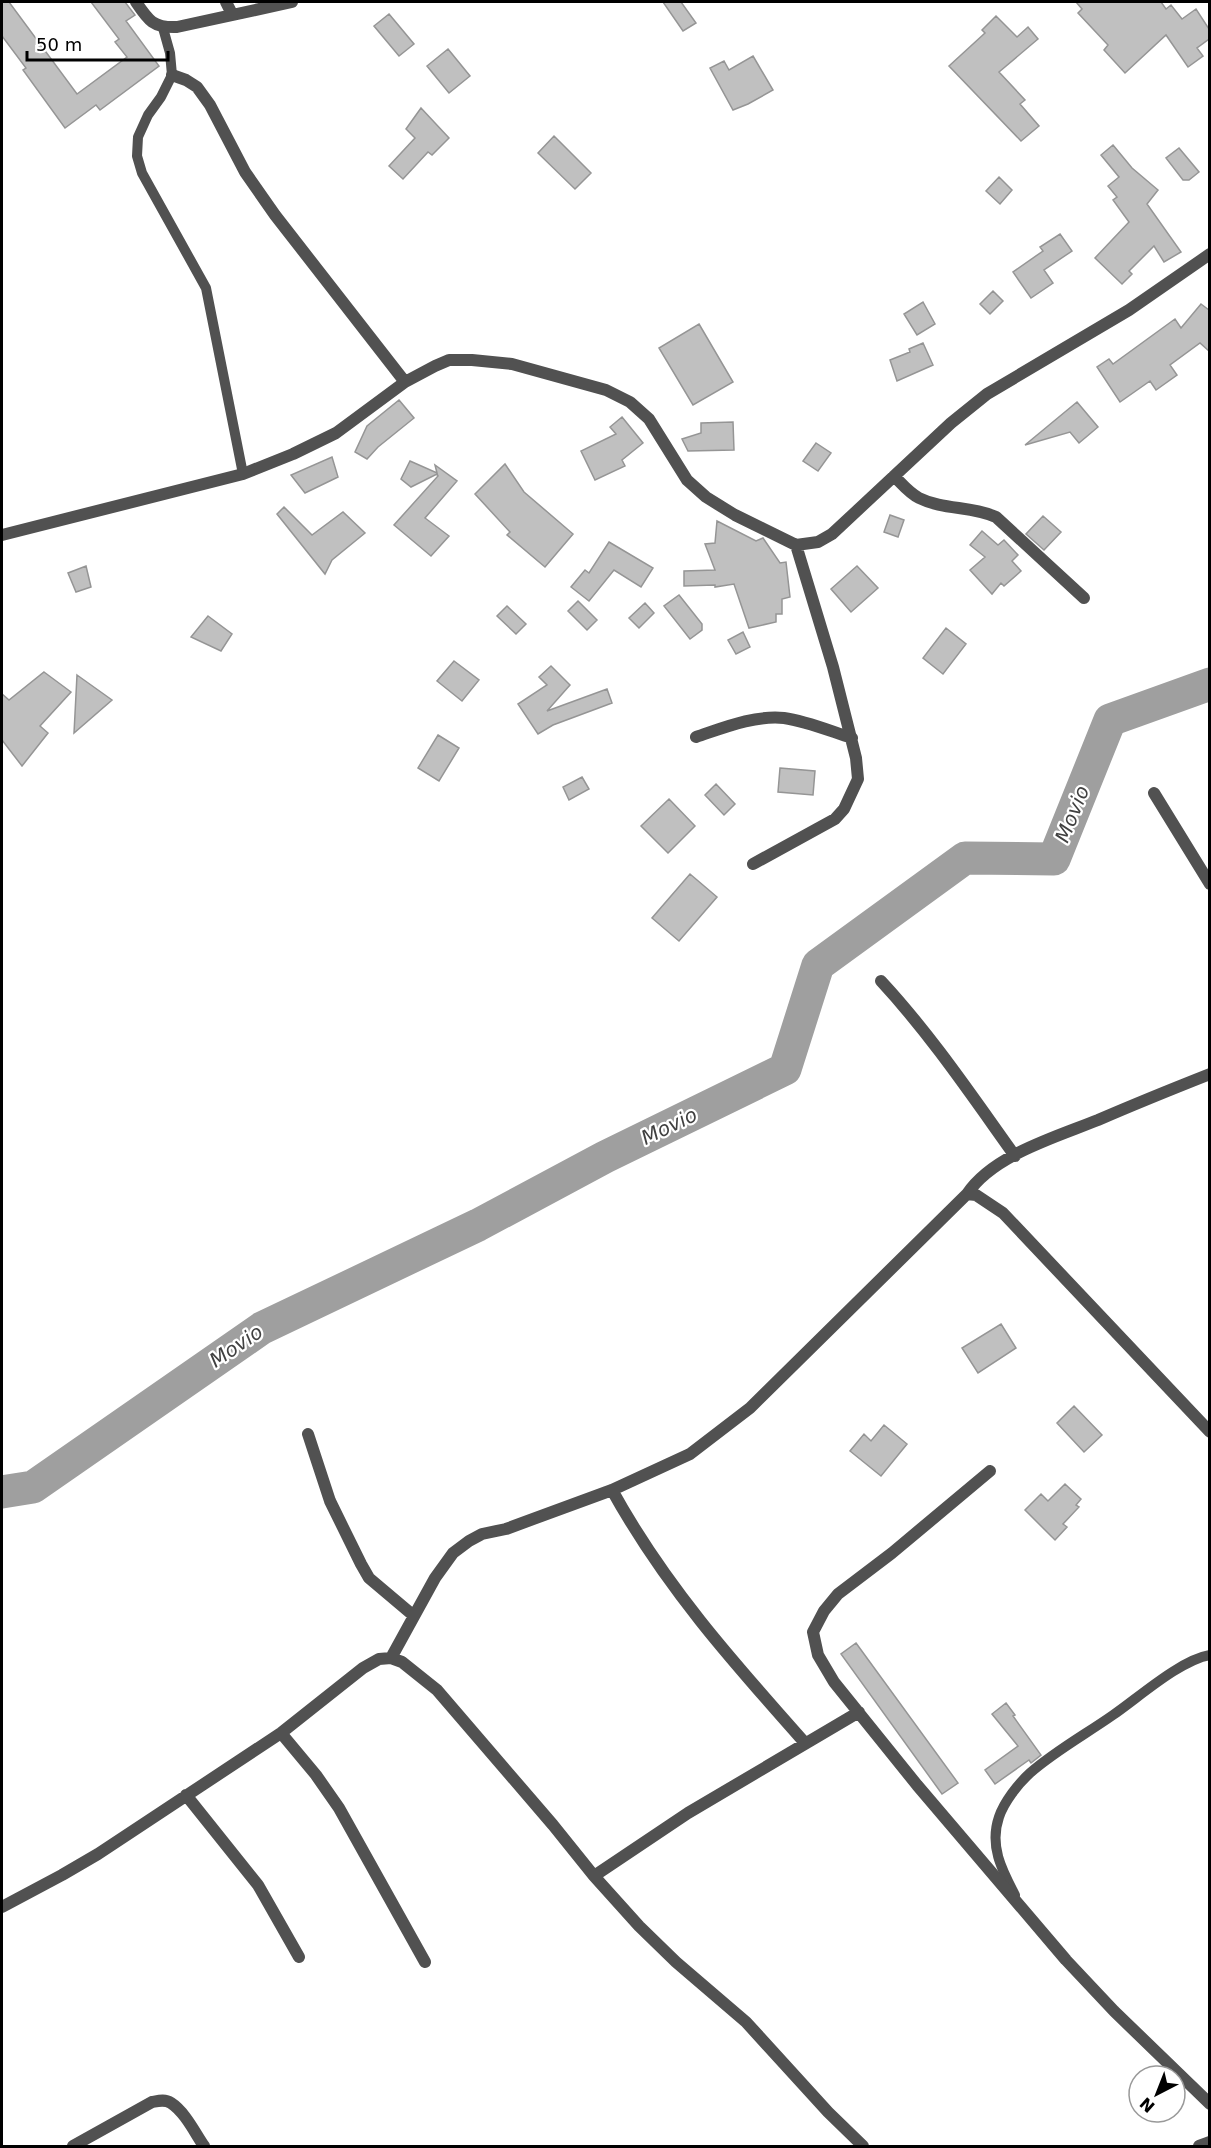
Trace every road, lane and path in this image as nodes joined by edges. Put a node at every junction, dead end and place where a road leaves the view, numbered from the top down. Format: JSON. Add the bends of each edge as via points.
{"nodes":[{"id":1,"x":136,"y":2,"type":"edge"},
{"id":2,"x":226,"y":2,"type":"edge"},
{"id":3,"x":292,"y":2,"type":"edge"},
{"id":4,"x":232,"y":14,"type":"junction"},
{"id":5,"x":163,"y":28,"type":"junction"},
{"id":6,"x":172,"y":75,"type":"junction"},
{"id":7,"x":1209,"y":254,"type":"edge"},
{"id":8,"x":405,"y":382,"type":"junction"},
{"id":9,"x":243,"y":474,"type":"junction"},
{"id":10,"x":894,"y":476,"type":"junction"},
{"id":11,"x":2,"y":535,"type":"edge"},
{"id":12,"x":796,"y":545,"type":"junction"},
{"id":13,"x":1084,"y":598,"type":"dead end"},
{"id":14,"x":696,"y":737,"type":"dead end"},
{"id":15,"x":852,"y":738,"type":"junction"},
{"id":16,"x":1154,"y":793,"type":"dead end"},
{"id":17,"x":753,"y":864,"type":"dead end"},
{"id":18,"x":1209,"y":884,"type":"edge"},
{"id":19,"x":881,"y":981,"type":"dead end"},
{"id":20,"x":1209,"y":1074,"type":"edge"},
{"id":21,"x":1015,"y":1156,"type":"junction"},
{"id":22,"x":967,"y":1194,"type":"junction"},
{"id":23,"x":1209,"y":1432,"type":"edge"},
{"id":24,"x":308,"y":1434,"type":"dead end"},
{"id":25,"x":990,"y":1471,"type":"dead end"},
{"id":26,"x":612,"y":1490,"type":"junction"},
{"id":27,"x":414,"y":1616,"type":"junction"},
{"id":28,"x":1209,"y":1655,"type":"edge"},
{"id":29,"x":390,"y":1658,"type":"junction"},
{"id":30,"x":859,"y":1712,"type":"junction"},
{"id":31,"x":280,"y":1733,"type":"junction"},
{"id":32,"x":805,"y":1743,"type":"junction"},
{"id":33,"x":186,"y":1796,"type":"junction"},
{"id":34,"x":594,"y":1876,"type":"junction"},
{"id":35,"x":1017,"y":1901,"type":"junction"},
{"id":36,"x":2,"y":1907,"type":"edge"},
{"id":37,"x":299,"y":1957,"type":"dead end"},
{"id":38,"x":425,"y":1962,"type":"dead end"},
{"id":39,"x":1209,"y":2104,"type":"edge"},
{"id":40,"x":1209,"y":2142,"type":"edge"},
{"id":41,"x":73,"y":2146,"type":"edge"},
{"id":42,"x":204,"y":2146,"type":"edge"},
{"id":43,"x":862,"y":2146,"type":"edge"},
{"id":44,"x":1199,"y":2146,"type":"edge"}],
"edges":[{"from":1,"to":5,"type":"street","via":[[154,24]]},
{"from":2,"to":4,"type":"street"},
{"from":3,"to":4,"type":"street"},
{"from":4,"to":5,"type":"street"},
{"from":5,"to":6,"type":"lane"},
{"from":6,"to":8,"type":"street","via":[[197,87],[245,172],[275,215]]},
{"from":6,"to":9,"type":"lane","via":[[138,137],[137,156],[142,173],[206,288]]},
{"from":7,"to":10,"type":"street","via":[[1129,310],[987,394]]},
{"from":8,"to":9,"type":"street","via":[[336,433]]},
{"from":8,"to":12,"type":"street","via":[[449,360],[472,360],[512,364],[606,390],[650,418],[687,480],[706,497]]},
{"from":9,"to":11,"type":"street"},
{"from":10,"to":12,"type":"street","via":[[832,534],[818,542]]},
{"from":10,"to":13,"type":"street","via":[[912,494],[934,504],[983,511],[996,517]]},
{"from":12,"to":15,"type":"street"},
{"from":14,"to":15,"type":"street","via":[[736,724],[783,718]]},
{"from":15,"to":17,"type":"street","via":[[858,779],[844,809],[822,828]]},
{"from":16,"to":18,"type":"street"},
{"from":19,"to":21,"type":"street","via":[[910,1012]]},
{"from":20,"to":21,"type":"street"},
{"from":21,"to":22,"type":"street","via":[[990,1170]]},
{"from":22,"to":23,"type":"street","via":[[976,1195],[1003,1213]]},
{"from":22,"to":26,"type":"street","via":[[750,1408],[690,1454]]},
{"from":24,"to":27,"type":"street","via":[[330,1502],[369,1578]]},
{"from":25,"to":30,"type":"street","via":[[838,1594],[824,1611],[813,1632],[818,1655]]},
{"from":26,"to":27,"type":"street","via":[[469,1540],[447,1561]]},
{"from":26,"to":32,"type":"street","via":[[636,1532],[696,1617]]},
{"from":27,"to":29,"type":"street"},
{"from":28,"to":35,"type":"lane","via":[[1179,1669],[1059,1752],[1014,1792],[999,1815],[994,1835],[998,1860]]},
{"from":29,"to":31,"type":"street","via":[[363,1668]]},
{"from":29,"to":34,"type":"street","via":[[402,1662],[437,1690]]},
{"from":30,"to":32,"type":"street"},
{"from":30,"to":35,"type":"street"},
{"from":31,"to":33,"type":"street"},
{"from":31,"to":38,"type":"street","via":[[339,1808]]},
{"from":32,"to":34,"type":"street","via":[[688,1813]]},
{"from":33,"to":36,"type":"street","via":[[99,1854]]},
{"from":33,"to":37,"type":"street","via":[[258,1885]]},
{"from":34,"to":43,"type":"street","via":[[676,1962],[746,2022]]},
{"from":35,"to":39,"type":"street","via":[[1114,2011]]},
{"from":40,"to":44,"type":"street"},
{"from":41,"to":42,"type":"street","via":[[161,2100],[170,2102]]}]}
